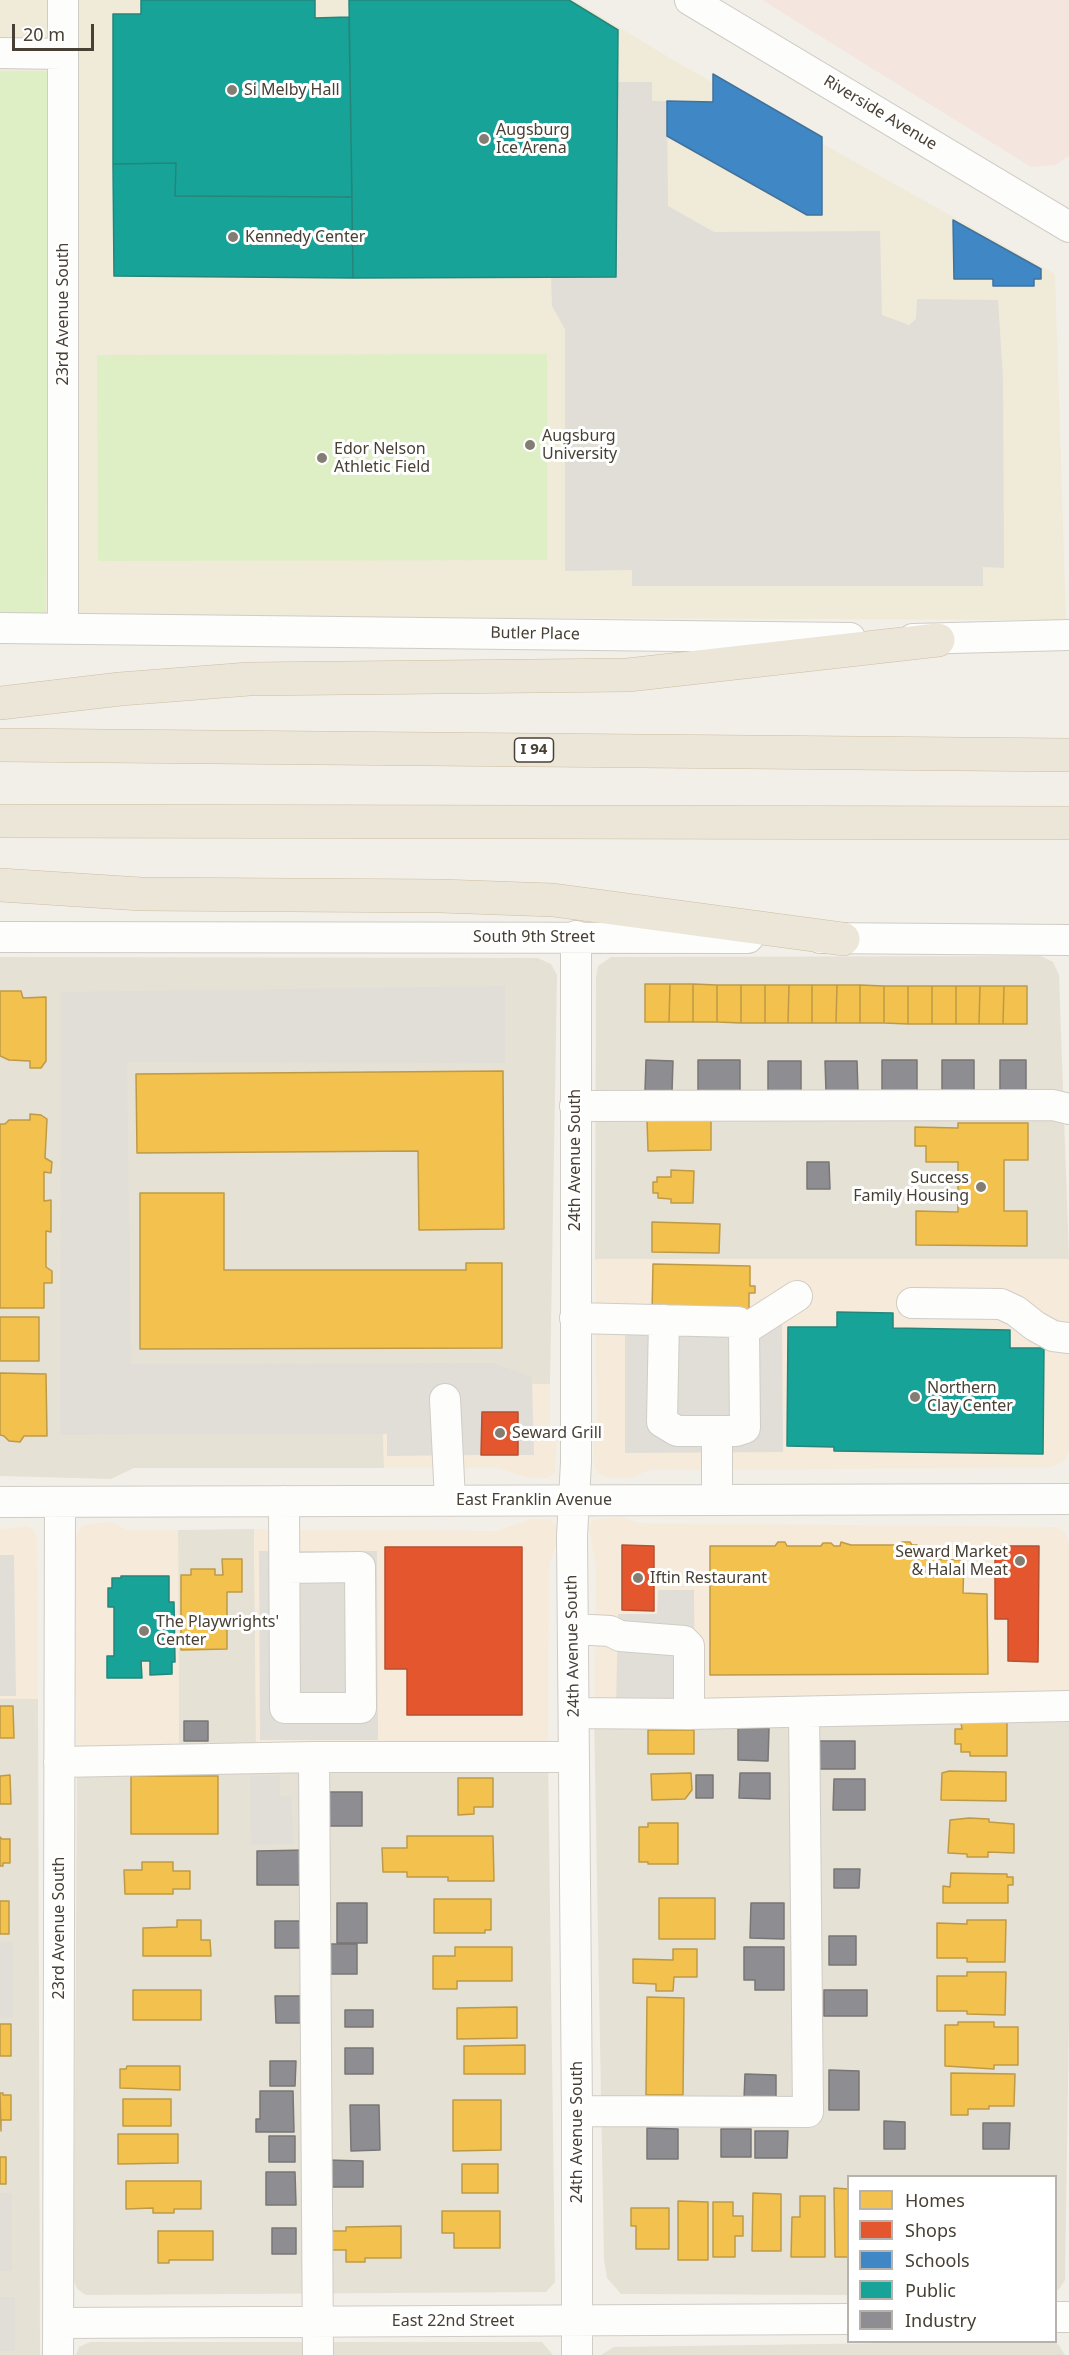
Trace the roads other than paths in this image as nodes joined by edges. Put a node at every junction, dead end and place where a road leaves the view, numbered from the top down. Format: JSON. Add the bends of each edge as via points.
{"nodes":[{"id":1,"x":63,"y":0,"type":"edge"},
{"id":2,"x":690,"y":0,"type":"edge"},
{"id":3,"x":0,"y":53,"type":"edge"},
{"id":4,"x":63,"y":54,"type":"junction"},
{"id":5,"x":1069,"y":227,"type":"edge"},
{"id":6,"x":0,"y":628,"type":"edge"},
{"id":7,"x":63,"y":628,"type":"junction"},
{"id":8,"x":1069,"y":635,"type":"edge"},
{"id":9,"x":938,"y":640,"type":"junction"},
{"id":10,"x":0,"y":702,"type":"edge"},
{"id":11,"x":0,"y":745,"type":"edge"},
{"id":12,"x":1069,"y":755,"type":"edge"},
{"id":13,"x":0,"y":821,"type":"edge"},
{"id":14,"x":1069,"y":823,"type":"edge"},
{"id":15,"x":0,"y":885,"type":"edge"},
{"id":16,"x":576,"y":936,"type":"junction"},
{"id":17,"x":0,"y":937,"type":"edge"},
{"id":18,"x":843,"y":939,"type":"junction"},
{"id":19,"x":1069,"y":940,"type":"edge"},
{"id":20,"x":575,"y":1106,"type":"junction"},
{"id":21,"x":1069,"y":1109,"type":"edge"},
{"id":22,"x":797,"y":1296,"type":"dead end"},
{"id":23,"x":912,"y":1304,"type":"dead end"},
{"id":24,"x":575,"y":1318,"type":"junction"},
{"id":25,"x":664,"y":1320,"type":"junction"},
{"id":26,"x":744,"y":1330,"type":"junction"},
{"id":27,"x":1069,"y":1338,"type":"edge"},
{"id":28,"x":445,"y":1399,"type":"dead end"},
{"id":29,"x":717,"y":1431,"type":"junction"},
{"id":30,"x":1069,"y":1499,"type":"edge"},
{"id":31,"x":450,"y":1500,"type":"junction"},
{"id":32,"x":574,"y":1500,"type":"junction"},
{"id":33,"x":717,"y":1500,"type":"junction"},
{"id":34,"x":284,"y":1501,"type":"junction"},
{"id":35,"x":0,"y":1502,"type":"edge"},
{"id":36,"x":60,"y":1502,"type":"junction"},
{"id":37,"x":286,"y":1568,"type":"junction"},
{"id":38,"x":573,"y":1629,"type":"junction"},
{"id":39,"x":1069,"y":1706,"type":"edge"},
{"id":40,"x":574,"y":1713,"type":"junction"},
{"id":41,"x":804,"y":1713,"type":"junction"},
{"id":42,"x":689,"y":1714,"type":"junction"},
{"id":43,"x":314,"y":1757,"type":"junction"},
{"id":44,"x":574,"y":1757,"type":"junction"},
{"id":45,"x":59,"y":1762,"type":"junction"},
{"id":46,"x":578,"y":2111,"type":"junction"},
{"id":47,"x":847,"y":2319,"type":"edge"},
{"id":48,"x":576,"y":2321,"type":"junction"},
{"id":49,"x":318,"y":2322,"type":"junction"},
{"id":50,"x":58,"y":2323,"type":"junction"},
{"id":51,"x":58,"y":2355,"type":"edge"},
{"id":52,"x":318,"y":2355,"type":"edge"},
{"id":53,"x":577,"y":2355,"type":"edge"}],
"edges":[{"from":1,"to":4,"type":"street","name":"23rd Avenue South"},
{"from":2,"to":5,"type":"street","name":"Riverside Avenue"},
{"from":3,"to":4,"type":"street"},
{"from":4,"to":7,"type":"street","name":"23rd Avenue South"},
{"from":6,"to":7,"type":"street","name":"Butler Place"},
{"from":7,"to":9,"type":"street","name":"Butler Place"},
{"from":8,"to":9,"type":"street","name":"Butler Place"},
{"from":9,"to":10,"type":"highway","via":[[628,675],[249,678]]},
{"from":11,"to":12,"type":"highway","number":"I 94"},
{"from":13,"to":14,"type":"highway"},
{"from":15,"to":18,"type":"highway","via":[[141,894],[553,900]]},
{"from":16,"to":17,"type":"street","name":"South 9th Street"},
{"from":16,"to":18,"type":"street","name":"South 9th Street"},
{"from":16,"to":20,"type":"street","name":"24th Avenue South"},
{"from":18,"to":19,"type":"street","name":"South 9th Street"},
{"from":20,"to":21,"type":"street","via":[[1053,1105]]},
{"from":20,"to":24,"type":"street","name":"24th Avenue South"},
{"from":22,"to":26,"type":"street"},
{"from":23,"to":27,"type":"street","via":[[1001,1304],[1053,1336]]},
{"from":24,"to":25,"type":"street"},
{"from":24,"to":32,"type":"street","name":"24th Avenue South"},
{"from":25,"to":26,"type":"street","via":[[738,1322]]},
{"from":25,"to":29,"type":"street","via":[[662,1422],[677,1431]]},
{"from":26,"to":29,"type":"street","via":[[745,1428]]},
{"from":28,"to":31,"type":"street"},
{"from":29,"to":33,"type":"street"},
{"from":30,"to":33,"type":"street","name":"East Franklin Avenue"},
{"from":31,"to":32,"type":"street","name":"East Franklin Avenue"},
{"from":31,"to":34,"type":"street","name":"East Franklin Avenue"},
{"from":32,"to":33,"type":"street","name":"East Franklin Avenue"},
{"from":32,"to":38,"type":"street","name":"24th Avenue South"},
{"from":34,"to":36,"type":"street","name":"East Franklin Avenue"},
{"from":34,"to":37,"type":"street"},
{"from":35,"to":36,"type":"street","name":"East Franklin Avenue"},
{"from":36,"to":45,"type":"street","name":"23rd Avenue South"},
{"from":37,"to":37,"type":"street","via":[[285,1708],[361,1708],[360,1567]]},
{"from":38,"to":40,"type":"street","name":"24th Avenue South"},
{"from":38,"to":42,"type":"street","via":[[684,1641],[689,1646]]},
{"from":39,"to":41,"type":"street"},
{"from":40,"to":42,"type":"street"},
{"from":40,"to":44,"type":"street","name":"24th Avenue South"},
{"from":41,"to":42,"type":"street"},
{"from":41,"to":46,"type":"street","via":[[808,2112]]},
{"from":43,"to":44,"type":"street"},
{"from":43,"to":45,"type":"street"},
{"from":43,"to":49,"type":"street"},
{"from":44,"to":46,"type":"street","name":"24th Avenue South"},
{"from":45,"to":50,"type":"street","name":"23rd Avenue South"},
{"from":46,"to":48,"type":"street","name":"24th Avenue South"},
{"from":47,"to":48,"type":"street","name":"East 22nd Street"},
{"from":48,"to":49,"type":"street","name":"East 22nd Street"},
{"from":48,"to":53,"type":"street","name":"24th Avenue South"},
{"from":49,"to":50,"type":"street","name":"East 22nd Street"},
{"from":49,"to":52,"type":"street"},
{"from":50,"to":51,"type":"street","name":"23rd Avenue South"}]}
